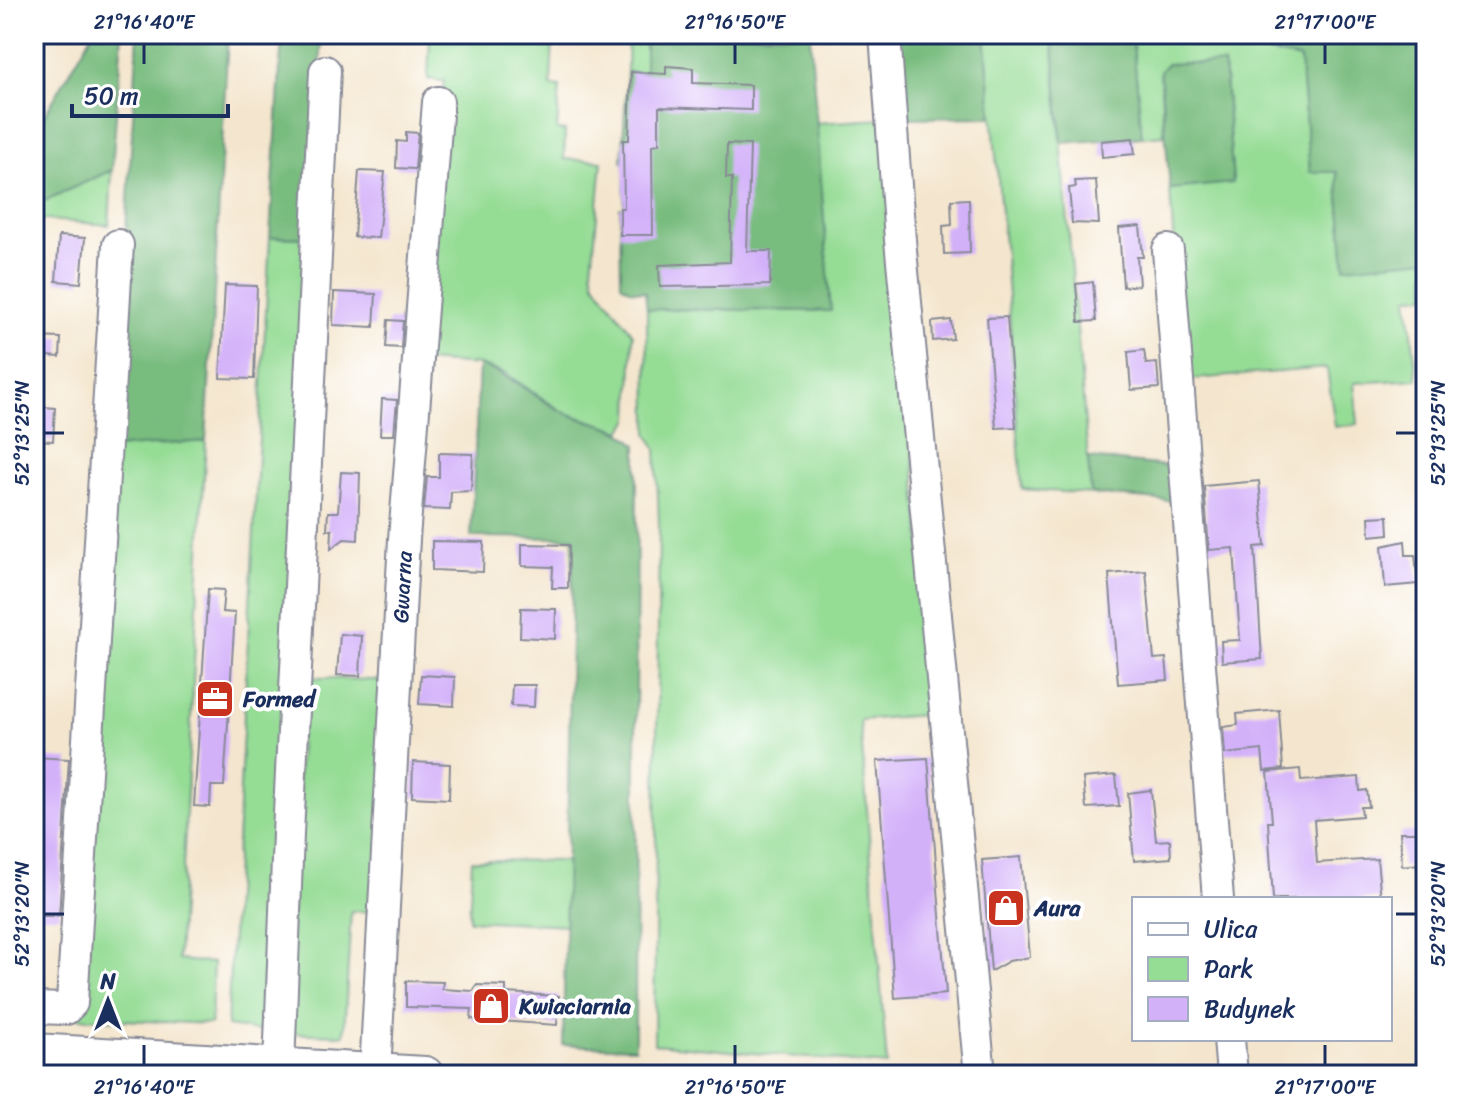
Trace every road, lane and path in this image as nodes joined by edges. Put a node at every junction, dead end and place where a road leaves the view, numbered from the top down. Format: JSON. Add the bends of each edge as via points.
{"nodes":[{"id":1,"x":885,"y":34,"type":"edge"},
{"id":2,"x":325,"y":71,"type":"dead end"},
{"id":3,"x":438,"y":102,"type":"dead end"},
{"id":4,"x":118,"y":245,"type":"dead end"},
{"id":5,"x":1168,"y":250,"type":"dead end"},
{"id":6,"x":1218,"y":897,"type":"edge"},
{"id":7,"x":34,"y":1008,"type":"edge"},
{"id":8,"x":1229,"y":1041,"type":"edge"},
{"id":9,"x":34,"y":1052,"type":"edge"},
{"id":10,"x":279,"y":1067,"type":"junction"},
{"id":11,"x":237,"y":1070,"type":"edge"},
{"id":12,"x":375,"y":1072,"type":"junction"},
{"id":13,"x":425,"y":1075,"type":"edge"},
{"id":14,"x":980,"y":1075,"type":"edge"},
{"id":15,"x":1232,"y":1075,"type":"edge"}],
"edges":[{"from":1,"to":14,"type":"street"},
{"from":2,"to":10,"type":"street"},
{"from":3,"to":12,"type":"street","name":"Gwarna","via":[[404,539]]},
{"from":4,"to":7,"type":"street","via":[[72,1003],[66,1009]]},
{"from":5,"to":6,"type":"street"},
{"from":8,"to":15,"type":"street"},
{"from":9,"to":11,"type":"main road"},
{"from":10,"to":11,"type":"main road"},
{"from":10,"to":12,"type":"main road"},
{"from":12,"to":13,"type":"main road"}]}
